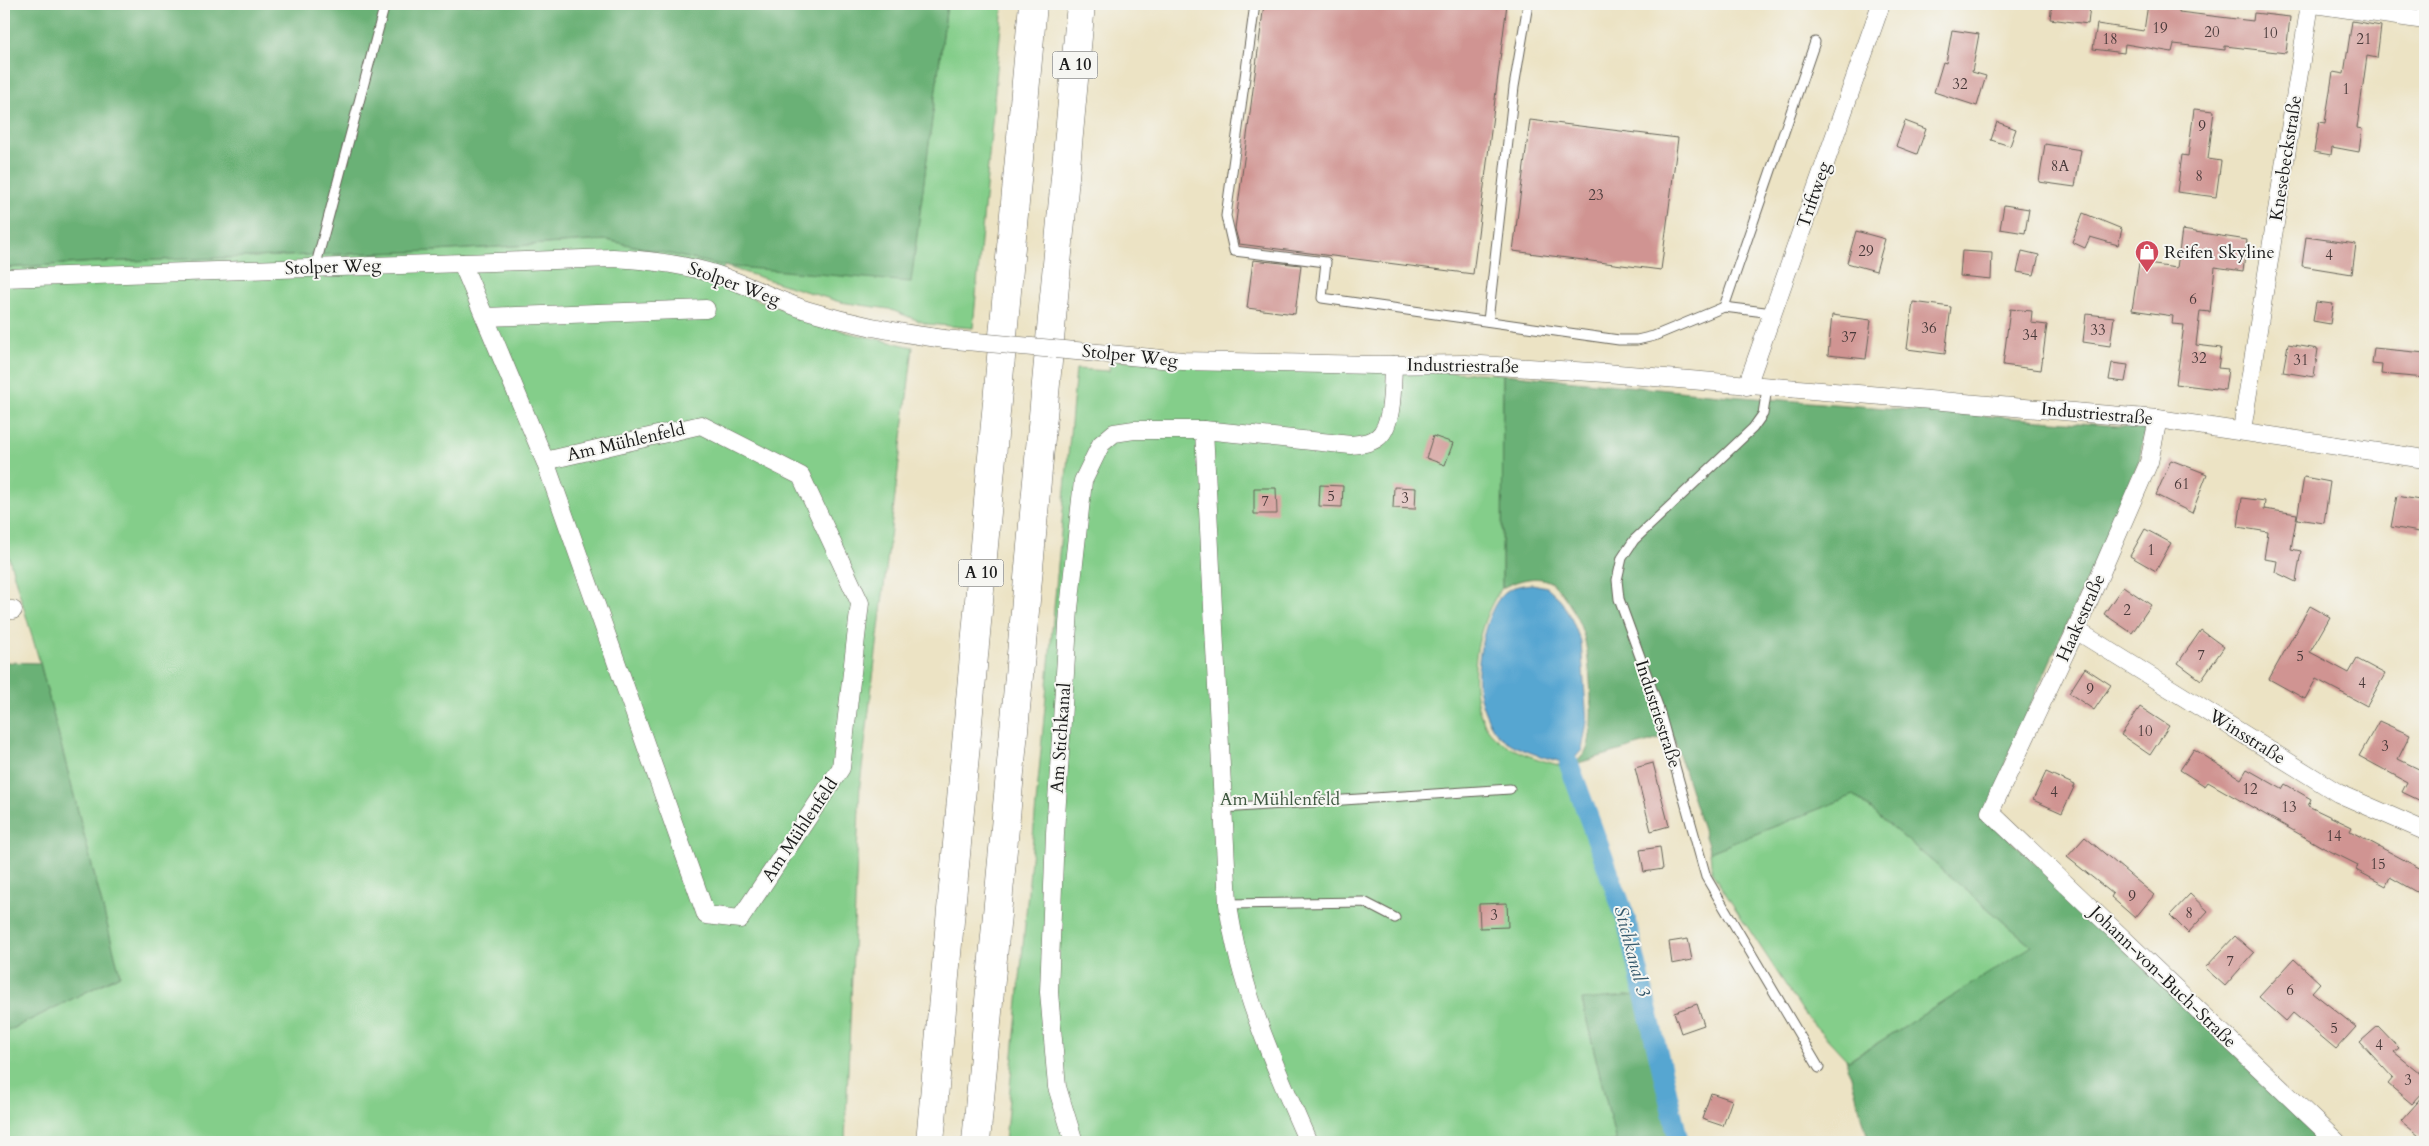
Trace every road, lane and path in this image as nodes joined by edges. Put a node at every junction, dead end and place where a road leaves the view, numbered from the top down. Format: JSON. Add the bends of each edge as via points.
{"nodes":[{"id":1,"x":385,"y":4,"type":"edge"},
{"id":2,"x":1033,"y":4,"type":"edge"},
{"id":3,"x":1081,"y":4,"type":"edge"},
{"id":4,"x":1255,"y":4,"type":"edge"},
{"id":5,"x":1528,"y":4,"type":"edge"},
{"id":6,"x":1881,"y":4,"type":"edge"},
{"id":7,"x":2310,"y":4,"type":"edge"},
{"id":8,"x":2314,"y":4,"type":"edge"},
{"id":9,"x":2425,"y":20,"type":"edge"},
{"id":10,"x":1815,"y":42,"type":"dead end"},
{"id":11,"x":462,"y":263,"type":"junction"},
{"id":12,"x":315,"y":268,"type":"junction"},
{"id":13,"x":4,"y":278,"type":"edge"},
{"id":14,"x":1724,"y":307,"type":"junction"},
{"id":15,"x":706,"y":309,"type":"dead end"},
{"id":16,"x":1773,"y":313,"type":"junction"},
{"id":17,"x":485,"y":317,"type":"junction"},
{"id":18,"x":1488,"y":321,"type":"junction"},
{"id":19,"x":1339,"y":365,"type":"joint"},
{"id":20,"x":1393,"y":365,"type":"junction"},
{"id":21,"x":1747,"y":386,"type":"junction"},
{"id":22,"x":1767,"y":388,"type":"junction"},
{"id":23,"x":2158,"y":419,"type":"junction"},
{"id":24,"x":1204,"y":430,"type":"junction"},
{"id":25,"x":2242,"y":430,"type":"junction"},
{"id":26,"x":2425,"y":459,"type":"edge"},
{"id":27,"x":545,"y":460,"type":"junction"},
{"id":28,"x":2076,"y":630,"type":"junction"},
{"id":29,"x":1510,"y":789,"type":"dead end"},
{"id":30,"x":1223,"y":808,"type":"junction"},
{"id":31,"x":1990,"y":812,"type":"joint"},
{"id":32,"x":2425,"y":831,"type":"edge"},
{"id":33,"x":1228,"y":904,"type":"junction"},
{"id":34,"x":1395,"y":918,"type":"dead end"},
{"id":35,"x":1819,"y":1068,"type":"dead end"},
{"id":36,"x":930,"y":1142,"type":"edge"},
{"id":37,"x":976,"y":1142,"type":"edge"},
{"id":38,"x":1074,"y":1142,"type":"edge"},
{"id":39,"x":1308,"y":1142,"type":"edge"},
{"id":40,"x":2337,"y":1142,"type":"edge"}],
"edges":[{"from":1,"to":12,"type":"lane"},
{"from":2,"to":36,"type":"highway","number":"A 10"},
{"from":3,"to":37,"type":"highway","number":"A 10"},
{"from":4,"to":18,"type":"lane","via":[[1226,216],[1234,251],[1326,262],[1322,298]]},
{"from":5,"to":18,"type":"lane","via":[[1514,88]]},
{"from":6,"to":16,"type":"street","name":"Triftweg"},
{"from":7,"to":25,"type":"street","name":"Knesebeckstraße"},
{"from":8,"to":9,"type":"street"},
{"from":10,"to":14,"type":"lane"},
{"from":11,"to":12,"type":"street","name":"Stolper Weg"},
{"from":11,"to":17,"type":"street","name":"Am Mühlenfeld"},
{"from":11,"to":19,"type":"street","name":"Stolper Weg","bridge":true,"via":[[614,258],[662,262],[718,275],[784,302],[892,332],[1183,361]]},
{"from":12,"to":13,"type":"street","name":"Stolper Weg"},
{"from":14,"to":16,"type":"lane"},
{"from":14,"to":18,"type":"lane","via":[[1637,340]]},
{"from":15,"to":17,"type":"street"},
{"from":16,"to":21,"type":"street","name":"Triftweg"},
{"from":17,"to":27,"type":"street","name":"Am Mühlenfeld"},
{"from":19,"to":20,"type":"street","name":"Industriestraße"},
{"from":20,"to":21,"type":"street","name":"Industriestraße","via":[[1466,364]]},
{"from":20,"to":24,"type":"street","name":"Am Stichkanal","via":[[1388,419],[1379,437],[1366,443],[1351,446]]},
{"from":21,"to":22,"type":"street","name":"Industriestraße"},
{"from":22,"to":23,"type":"street","name":"Industriestraße"},
{"from":22,"to":35,"type":"lane","name":"Industriestraße","via":[[1763,414],[1753,428],[1634,540],[1622,558],[1617,580],[1619,599],[1658,706],[1706,876]]},
{"from":23,"to":25,"type":"street","name":"Industriestraße"},
{"from":23,"to":28,"type":"street","name":"Haakestraße","via":[[2149,462]]},
{"from":24,"to":30,"type":"street"},
{"from":24,"to":38,"type":"street","name":"Am Stichkanal","via":[[1157,428],[1114,433],[1101,444],[1092,459],[1079,500],[1055,833],[1049,992],[1056,1087]]},
{"from":25,"to":26,"type":"street","name":"Industriestraße"},
{"from":27,"to":27,"type":"street","name":"Am Mühlenfeld","via":[[706,915],[740,919],[841,768],[860,603],[801,476],[701,424]]},
{"from":28,"to":31,"type":"street","name":"Haakestraße"},
{"from":28,"to":32,"type":"street","name":"Winsstraße","via":[[2338,793]]},
{"from":29,"to":30,"type":"lane"},
{"from":30,"to":33,"type":"street"},
{"from":31,"to":40,"type":"street","name":"Johann-von-Buch-Straße"},
{"from":33,"to":34,"type":"lane","via":[[1364,902]]},
{"from":33,"to":39,"type":"street","via":[[1233,941],[1246,990]]}]}
